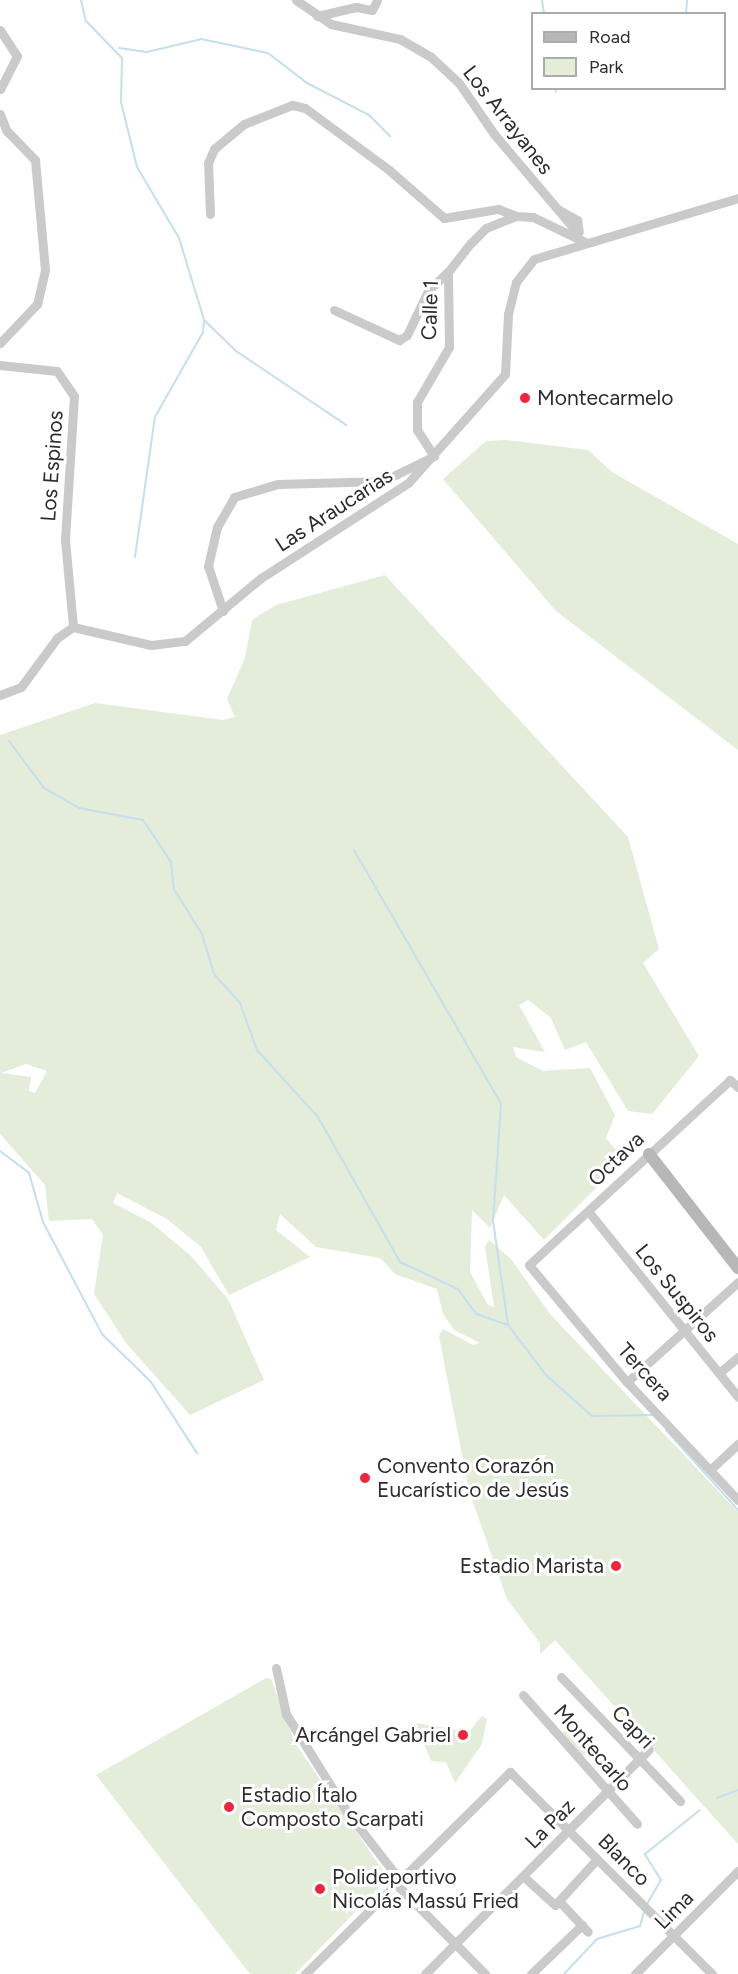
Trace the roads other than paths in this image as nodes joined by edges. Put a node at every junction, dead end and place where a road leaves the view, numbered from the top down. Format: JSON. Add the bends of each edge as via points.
{"nodes":[{"id":1,"x":296,"y":0,"type":"edge"},
{"id":2,"x":377,"y":0,"type":"edge"},
{"id":3,"x":317,"y":16,"type":"junction"},
{"id":4,"x":0,"y":30,"type":"edge"},
{"id":5,"x":0,"y":89,"type":"edge"},
{"id":6,"x":0,"y":114,"type":"edge"},
{"id":7,"x":738,"y":198,"type":"edge"},
{"id":8,"x":210,"y":214,"type":"dead end"},
{"id":9,"x":516,"y":216,"type":"junction"},
{"id":10,"x":587,"y":241,"type":"junction"},
{"id":11,"x":448,"y":272,"type":"junction"},
{"id":12,"x":334,"y":310,"type":"dead end"},
{"id":13,"x":0,"y":343,"type":"edge"},
{"id":14,"x":0,"y":365,"type":"edge"},
{"id":15,"x":434,"y":456,"type":"junction"},
{"id":16,"x":223,"y":611,"type":"junction"},
{"id":17,"x":73,"y":627,"type":"junction"},
{"id":18,"x":0,"y":695,"type":"edge"},
{"id":19,"x":738,"y":1087,"type":"edge"},
{"id":20,"x":649,"y":1154,"type":"junction"},
{"id":21,"x":588,"y":1211,"type":"junction"},
{"id":22,"x":529,"y":1265,"type":"joint"},
{"id":23,"x":738,"y":1268,"type":"edge"},
{"id":24,"x":738,"y":1282,"type":"edge"},
{"id":25,"x":682,"y":1329,"type":"junction"},
{"id":26,"x":738,"y":1358,"type":"edge"},
{"id":27,"x":719,"y":1373,"type":"junction"},
{"id":28,"x":627,"y":1382,"type":"junction"},
{"id":29,"x":738,"y":1396,"type":"edge"},
{"id":30,"x":738,"y":1444,"type":"edge"},
{"id":31,"x":711,"y":1469,"type":"junction"},
{"id":32,"x":738,"y":1500,"type":"edge"},
{"id":33,"x":276,"y":1668,"type":"dead end"},
{"id":34,"x":561,"y":1677,"type":"dead end"},
{"id":35,"x":523,"y":1695,"type":"dead end"},
{"id":36,"x":649,"y":1749,"type":"dead end"},
{"id":37,"x":639,"y":1760,"type":"junction"},
{"id":38,"x":606,"y":1792,"type":"junction"},
{"id":39,"x":680,"y":1801,"type":"dead end"},
{"id":40,"x":637,"y":1824,"type":"dead end"},
{"id":41,"x":569,"y":1830,"type":"junction"},
{"id":42,"x":597,"y":1859,"type":"junction"},
{"id":43,"x":738,"y":1871,"type":"edge"},
{"id":44,"x":523,"y":1876,"type":"junction"},
{"id":45,"x":396,"y":1884,"type":"junction"},
{"id":46,"x":556,"y":1903,"type":"junction"},
{"id":47,"x":674,"y":1935,"type":"junction"},
{"id":48,"x":455,"y":1944,"type":"junction"},
{"id":49,"x":305,"y":1974,"type":"edge"},
{"id":50,"x":425,"y":1974,"type":"edge"},
{"id":51,"x":484,"y":1974,"type":"edge"},
{"id":52,"x":531,"y":1974,"type":"edge"},
{"id":53,"x":635,"y":1974,"type":"edge"},
{"id":54,"x":712,"y":1974,"type":"edge"}],
"edges":[{"from":1,"to":3,"type":"street","name":"Los Arrayanes"},
{"from":2,"to":3,"type":"street","via":[[372,10],[356,7]]},
{"from":3,"to":10,"type":"street","name":"Los Arrayanes","via":[[348,29],[400,39],[431,57],[459,83],[494,134],[559,210],[568,227]]},
{"from":4,"to":5,"type":"street","via":[[18,56]]},
{"from":6,"to":13,"type":"street","via":[[6,130],[35,160],[45,270],[33,311]]},
{"from":7,"to":10,"type":"street","name":"Las Araucarias"},
{"from":8,"to":9,"type":"street","via":[[208,163],[214,149],[244,124],[292,105],[305,108],[389,170],[444,218],[498,209]]},
{"from":9,"to":10,"type":"street","via":[[541,219]]},
{"from":9,"to":11,"type":"street","name":"Calle 1","via":[[486,228]]},
{"from":10,"to":15,"type":"street","name":"Las Araucarias","via":[[542,254],[526,267],[508,314],[505,374]]},
{"from":11,"to":12,"type":"street","via":[[428,291],[407,335],[399,340]]},
{"from":11,"to":15,"type":"street","name":"Calle 1","via":[[449,347],[421,389],[416,417],[423,445]]},
{"from":14,"to":17,"type":"street","name":"Los Espinos","via":[[57,371],[74,396],[65,540]]},
{"from":15,"to":16,"type":"street","name":"Las Araucarias","via":[[377,506],[261,578]]},
{"from":15,"to":16,"type":"street","via":[[383,481],[278,484],[234,497],[217,527],[208,566]]},
{"from":16,"to":17,"type":"street","name":"Las Araucarias","via":[[199,633],[169,645]]},
{"from":17,"to":18,"type":"street","via":[[57,639],[21,687]]},
{"from":19,"to":20,"type":"street","name":"Octava","via":[[730,1080]]},
{"from":20,"to":21,"type":"street","name":"Octava"},
{"from":20,"to":23,"type":"street"},
{"from":21,"to":22,"type":"street","name":"Octava"},
{"from":21,"to":25,"type":"street","name":"Los Suspiros"},
{"from":22,"to":28,"type":"street","name":"Tercera"},
{"from":24,"to":25,"type":"street"},
{"from":25,"to":27,"type":"street","name":"Los Suspiros"},
{"from":25,"to":28,"type":"street"},
{"from":26,"to":27,"type":"street"},
{"from":27,"to":29,"type":"street","name":"Los Suspiros"},
{"from":28,"to":31,"type":"street","name":"Tercera"},
{"from":30,"to":31,"type":"street"},
{"from":31,"to":32,"type":"street","name":"Tercera"},
{"from":33,"to":45,"type":"street","via":[[286,1714],[347,1812],[393,1871]]},
{"from":34,"to":37,"type":"street","name":"Capri"},
{"from":35,"to":38,"type":"street","name":"Montecarlo"},
{"from":36,"to":37,"type":"street","name":"La Paz"},
{"from":37,"to":38,"type":"street","name":"La Paz"},
{"from":37,"to":39,"type":"street","name":"Capri"},
{"from":38,"to":40,"type":"street","name":"Montecarlo"},
{"from":38,"to":41,"type":"street","name":"La Paz"},
{"from":41,"to":42,"type":"street","name":"Blanco"},
{"from":41,"to":44,"type":"street","name":"La Paz"},
{"from":41,"to":45,"type":"street","name":"Blanco","via":[[510,1773]]},
{"from":42,"to":46,"type":"street"},
{"from":42,"to":47,"type":"street","name":"Blanco"},
{"from":43,"to":47,"type":"street","name":"Lima"},
{"from":44,"to":46,"type":"street"},
{"from":44,"to":48,"type":"street","name":"La Paz"},
{"from":45,"to":48,"type":"street"},
{"from":45,"to":49,"type":"street"},
{"from":46,"to":52,"type":"street","via":[[585,1928]]},
{"from":47,"to":53,"type":"street","name":"Lima"},
{"from":47,"to":54,"type":"street","name":"Blanco"},
{"from":48,"to":50,"type":"street","name":"La Paz"},
{"from":48,"to":51,"type":"street"}]}
